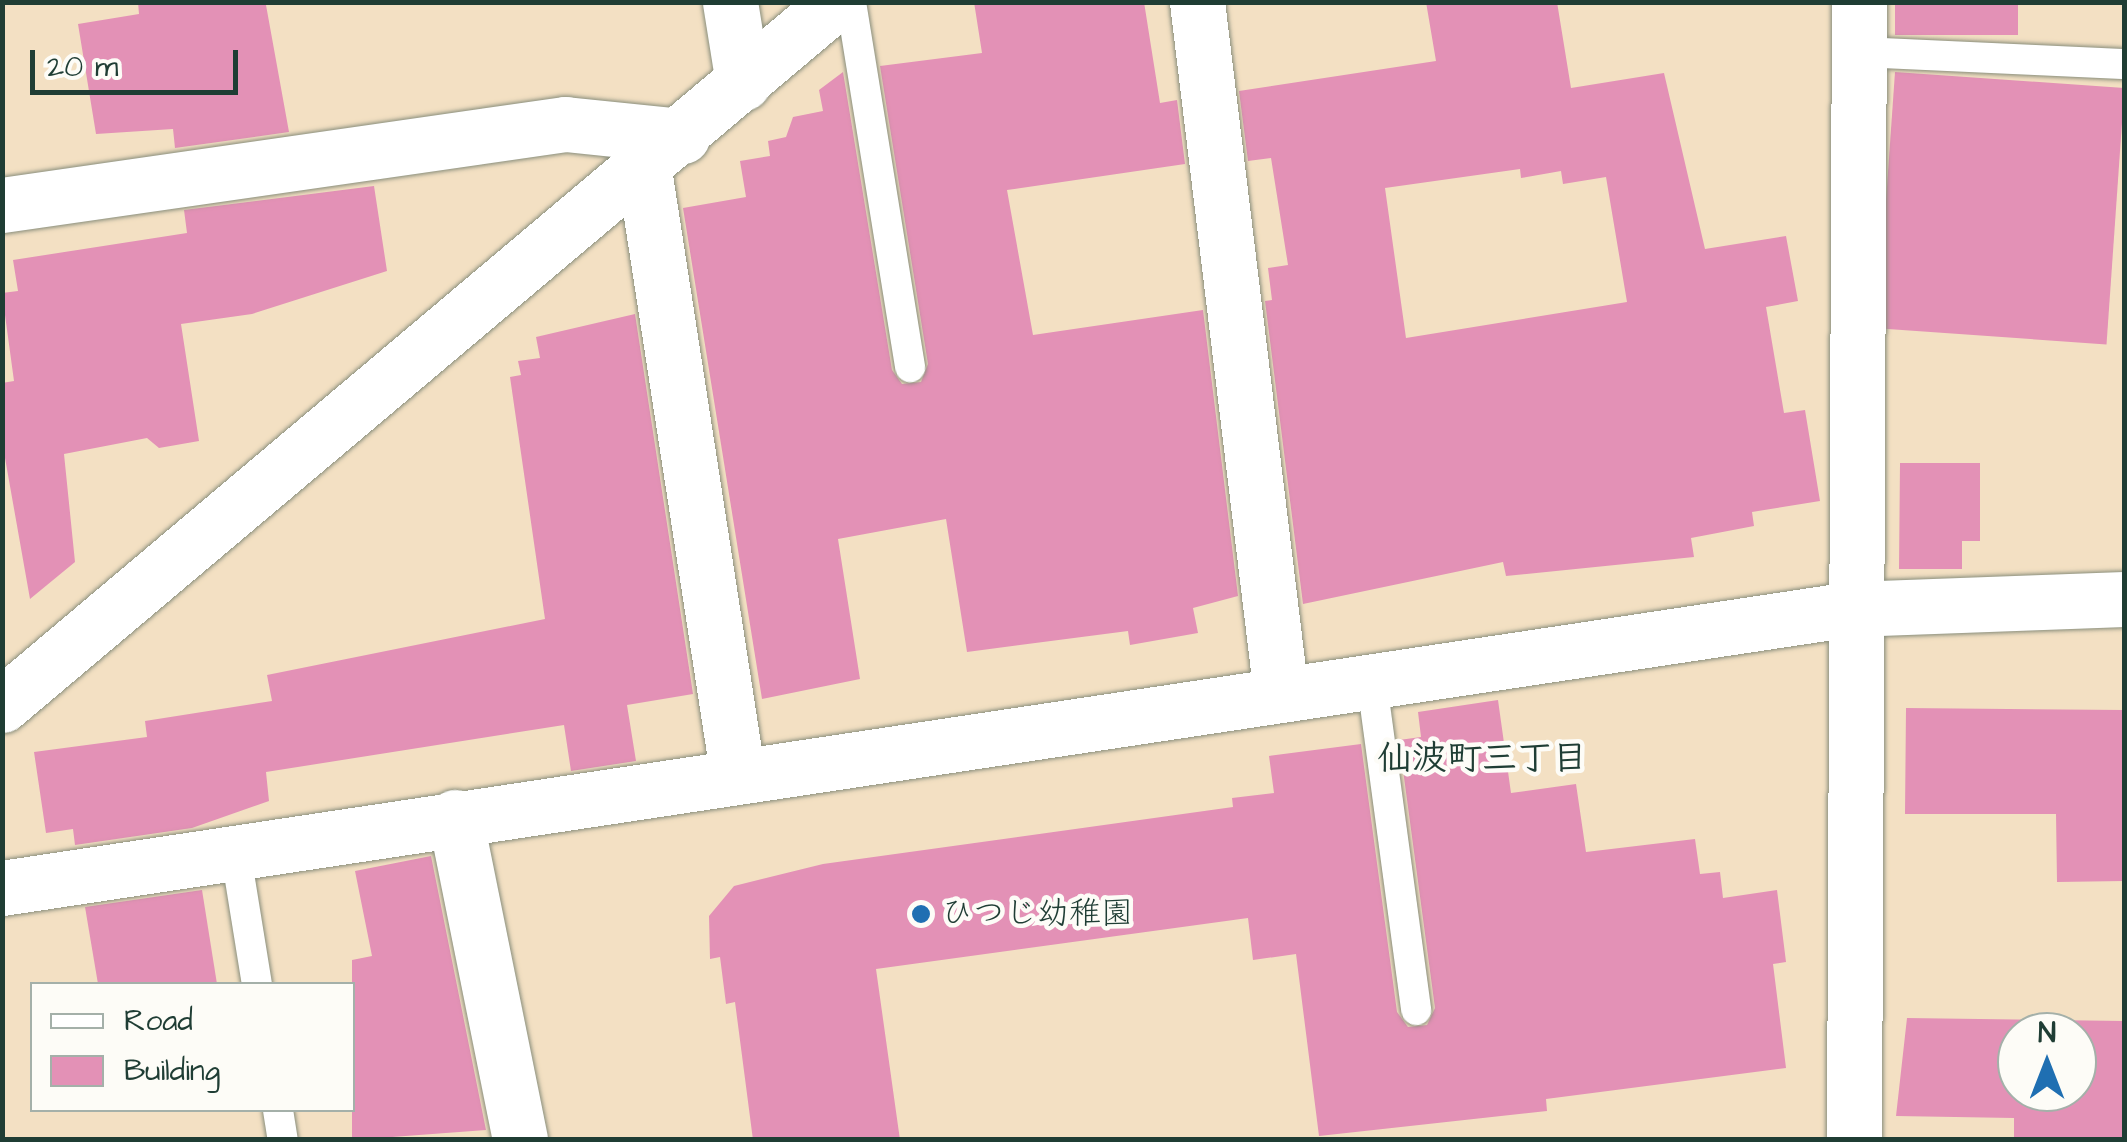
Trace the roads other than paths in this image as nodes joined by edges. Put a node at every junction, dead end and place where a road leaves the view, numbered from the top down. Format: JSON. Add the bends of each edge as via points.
{"nodes":[{"id":1,"x":730,"y":2,"type":"edge"},
{"id":2,"x":836,"y":2,"type":"edge"},
{"id":3,"x":851,"y":2,"type":"edge"},
{"id":4,"x":1197,"y":2,"type":"edge"},
{"id":5,"x":1858,"y":27,"type":"edge"},
{"id":6,"x":2124,"y":64,"type":"edge"},
{"id":7,"x":743,"y":83,"type":"junction"},
{"id":8,"x":663,"y":153,"type":"junction"},
{"id":9,"x":2,"y":205,"type":"edge"},
{"id":10,"x":910,"y":367,"type":"dead end"},
{"id":11,"x":2124,"y":599,"type":"edge"},
{"id":12,"x":1852,"y":609,"type":"junction"},
{"id":13,"x":1372,"y":683,"type":"junction"},
{"id":14,"x":1281,"y":694,"type":"junction"},
{"id":15,"x":2,"y":705,"type":"edge"},
{"id":16,"x":738,"y":770,"type":"junction"},
{"id":17,"x":455,"y":817,"type":"junction"},
{"id":18,"x":236,"y":855,"type":"junction"},
{"id":19,"x":2,"y":888,"type":"edge"},
{"id":20,"x":257,"y":982,"type":"edge"},
{"id":21,"x":1416,"y":1010,"type":"dead end"},
{"id":22,"x":278,"y":1112,"type":"edge"},
{"id":23,"x":283,"y":1140,"type":"edge"},
{"id":24,"x":520,"y":1140,"type":"edge"},
{"id":25,"x":1854,"y":1140,"type":"edge"}],
"edges":[{"from":1,"to":7,"type":"street"},
{"from":2,"to":7,"type":"street"},
{"from":3,"to":10,"type":"lane"},
{"from":4,"to":14,"type":"street"},
{"from":5,"to":6,"type":"lane"},
{"from":5,"to":12,"type":"street"},
{"from":7,"to":8,"type":"street"},
{"from":8,"to":9,"type":"street","via":[[565,124]]},
{"from":8,"to":15,"type":"street"},
{"from":8,"to":16,"type":"street"},
{"from":11,"to":12,"type":"street"},
{"from":12,"to":13,"type":"street"},
{"from":12,"to":25,"type":"street"},
{"from":13,"to":14,"type":"street"},
{"from":13,"to":21,"type":"lane"},
{"from":14,"to":16,"type":"street"},
{"from":16,"to":17,"type":"street"},
{"from":17,"to":18,"type":"street"},
{"from":17,"to":24,"type":"street"},
{"from":18,"to":19,"type":"street"},
{"from":18,"to":20,"type":"lane"},
{"from":22,"to":23,"type":"lane"}]}
